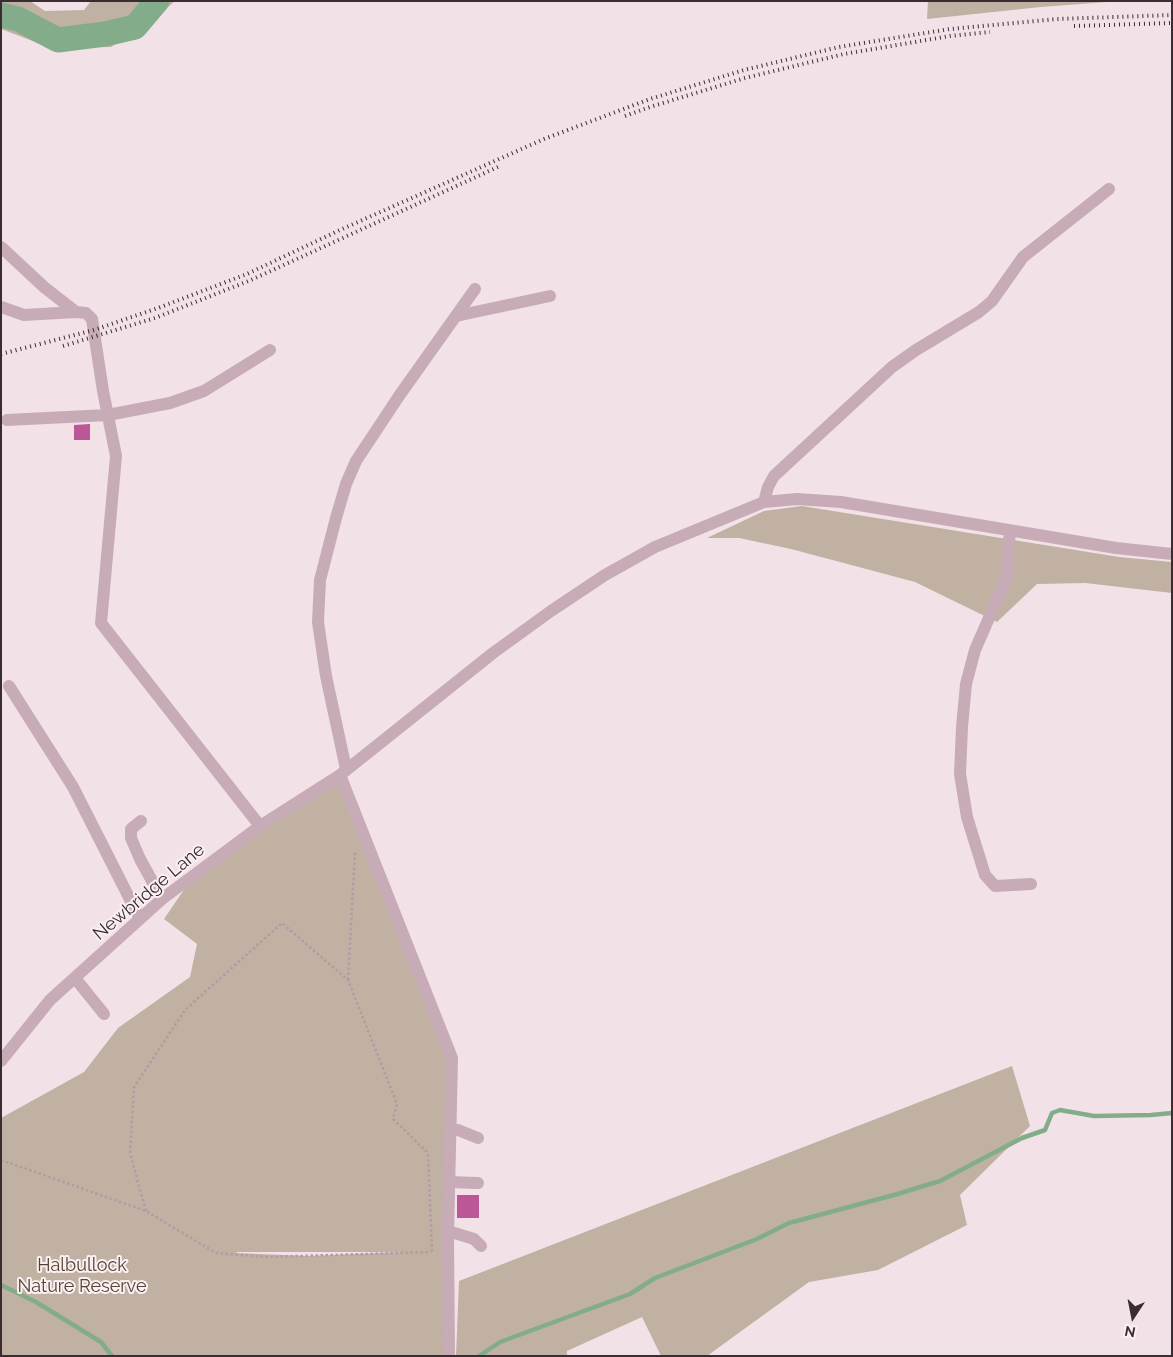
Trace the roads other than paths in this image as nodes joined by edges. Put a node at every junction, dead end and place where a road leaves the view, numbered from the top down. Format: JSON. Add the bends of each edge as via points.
{"nodes":[{"id":1,"x":1109,"y":189,"type":"dead end"},
{"id":2,"x":1,"y":247,"type":"edge"},
{"id":3,"x":475,"y":289,"type":"dead end"},
{"id":4,"x":550,"y":296,"type":"dead end"},
{"id":5,"x":1,"y":307,"type":"edge"},
{"id":6,"x":76,"y":312,"type":"junction"},
{"id":7,"x":456,"y":316,"type":"junction"},
{"id":8,"x":270,"y":350,"type":"dead end"},
{"id":9,"x":108,"y":415,"type":"junction"},
{"id":10,"x":7,"y":420,"type":"dead end"},
{"id":11,"x":764,"y":502,"type":"junction"},
{"id":12,"x":1010,"y":531,"type":"junction"},
{"id":13,"x":1172,"y":554,"type":"edge"},
{"id":14,"x":9,"y":686,"type":"dead end"},
{"id":15,"x":343,"y":772,"type":"junction"},
{"id":16,"x":141,"y":821,"type":"dead end"},
{"id":17,"x":260,"y":826,"type":"junction"},
{"id":18,"x":1031,"y":884,"type":"dead end"},
{"id":19,"x":162,"y":899,"type":"junction"},
{"id":20,"x":140,"y":919,"type":"junction"},
{"id":21,"x":76,"y":978,"type":"junction"},
{"id":22,"x":104,"y":1014,"type":"dead end"},
{"id":23,"x":1,"y":1061,"type":"edge"},
{"id":24,"x":450,"y":1130,"type":"junction"},
{"id":25,"x":478,"y":1138,"type":"dead end"},
{"id":26,"x":449,"y":1182,"type":"junction"},
{"id":27,"x":478,"y":1183,"type":"dead end"},
{"id":28,"x":448,"y":1231,"type":"junction"},
{"id":29,"x":481,"y":1246,"type":"dead end"},
{"id":30,"x":449,"y":1356,"type":"edge"}],
"edges":[{"from":1,"to":11,"type":"street","via":[[1023,257],[992,301],[979,312],[892,367],[774,476]]},
{"from":2,"to":6,"type":"street"},
{"from":3,"to":7,"type":"street"},
{"from":4,"to":7,"type":"street"},
{"from":5,"to":6,"type":"street","via":[[24,314]]},
{"from":6,"to":9,"type":"street","via":[[86,313],[92,319]]},
{"from":7,"to":15,"type":"street","via":[[356,461],[346,484],[320,580],[318,622]]},
{"from":8,"to":9,"type":"street","via":[[204,391]]},
{"from":9,"to":10,"type":"street"},
{"from":9,"to":17,"type":"street","via":[[116,456],[101,623]]},
{"from":11,"to":12,"type":"street","name":"Newbridge Lane","via":[[797,499],[841,502]]},
{"from":11,"to":15,"type":"street","name":"Newbridge Lane","via":[[655,547],[605,575],[493,653]]},
{"from":12,"to":13,"type":"street","name":"Newbridge Lane"},
{"from":12,"to":18,"type":"street","via":[[1006,578],[975,650],[966,684],[960,774],[967,817],[985,874],[995,886]]},
{"from":14,"to":20,"type":"street","via":[[73,787]]},
{"from":15,"to":17,"type":"street","name":"Newbridge Lane"},
{"from":15,"to":24,"type":"street","via":[[452,1058]]},
{"from":16,"to":19,"type":"street","via":[[132,829],[131,838]]},
{"from":17,"to":19,"type":"street","name":"Newbridge Lane"},
{"from":19,"to":20,"type":"street","name":"Newbridge Lane"},
{"from":20,"to":21,"type":"street","name":"Newbridge Lane"},
{"from":21,"to":22,"type":"street"},
{"from":21,"to":23,"type":"street","name":"Newbridge Lane","via":[[50,1000]]},
{"from":24,"to":25,"type":"street"},
{"from":24,"to":26,"type":"street"},
{"from":26,"to":27,"type":"street"},
{"from":26,"to":28,"type":"street"},
{"from":28,"to":29,"type":"street","via":[[474,1239]]},
{"from":28,"to":30,"type":"street"}]}
